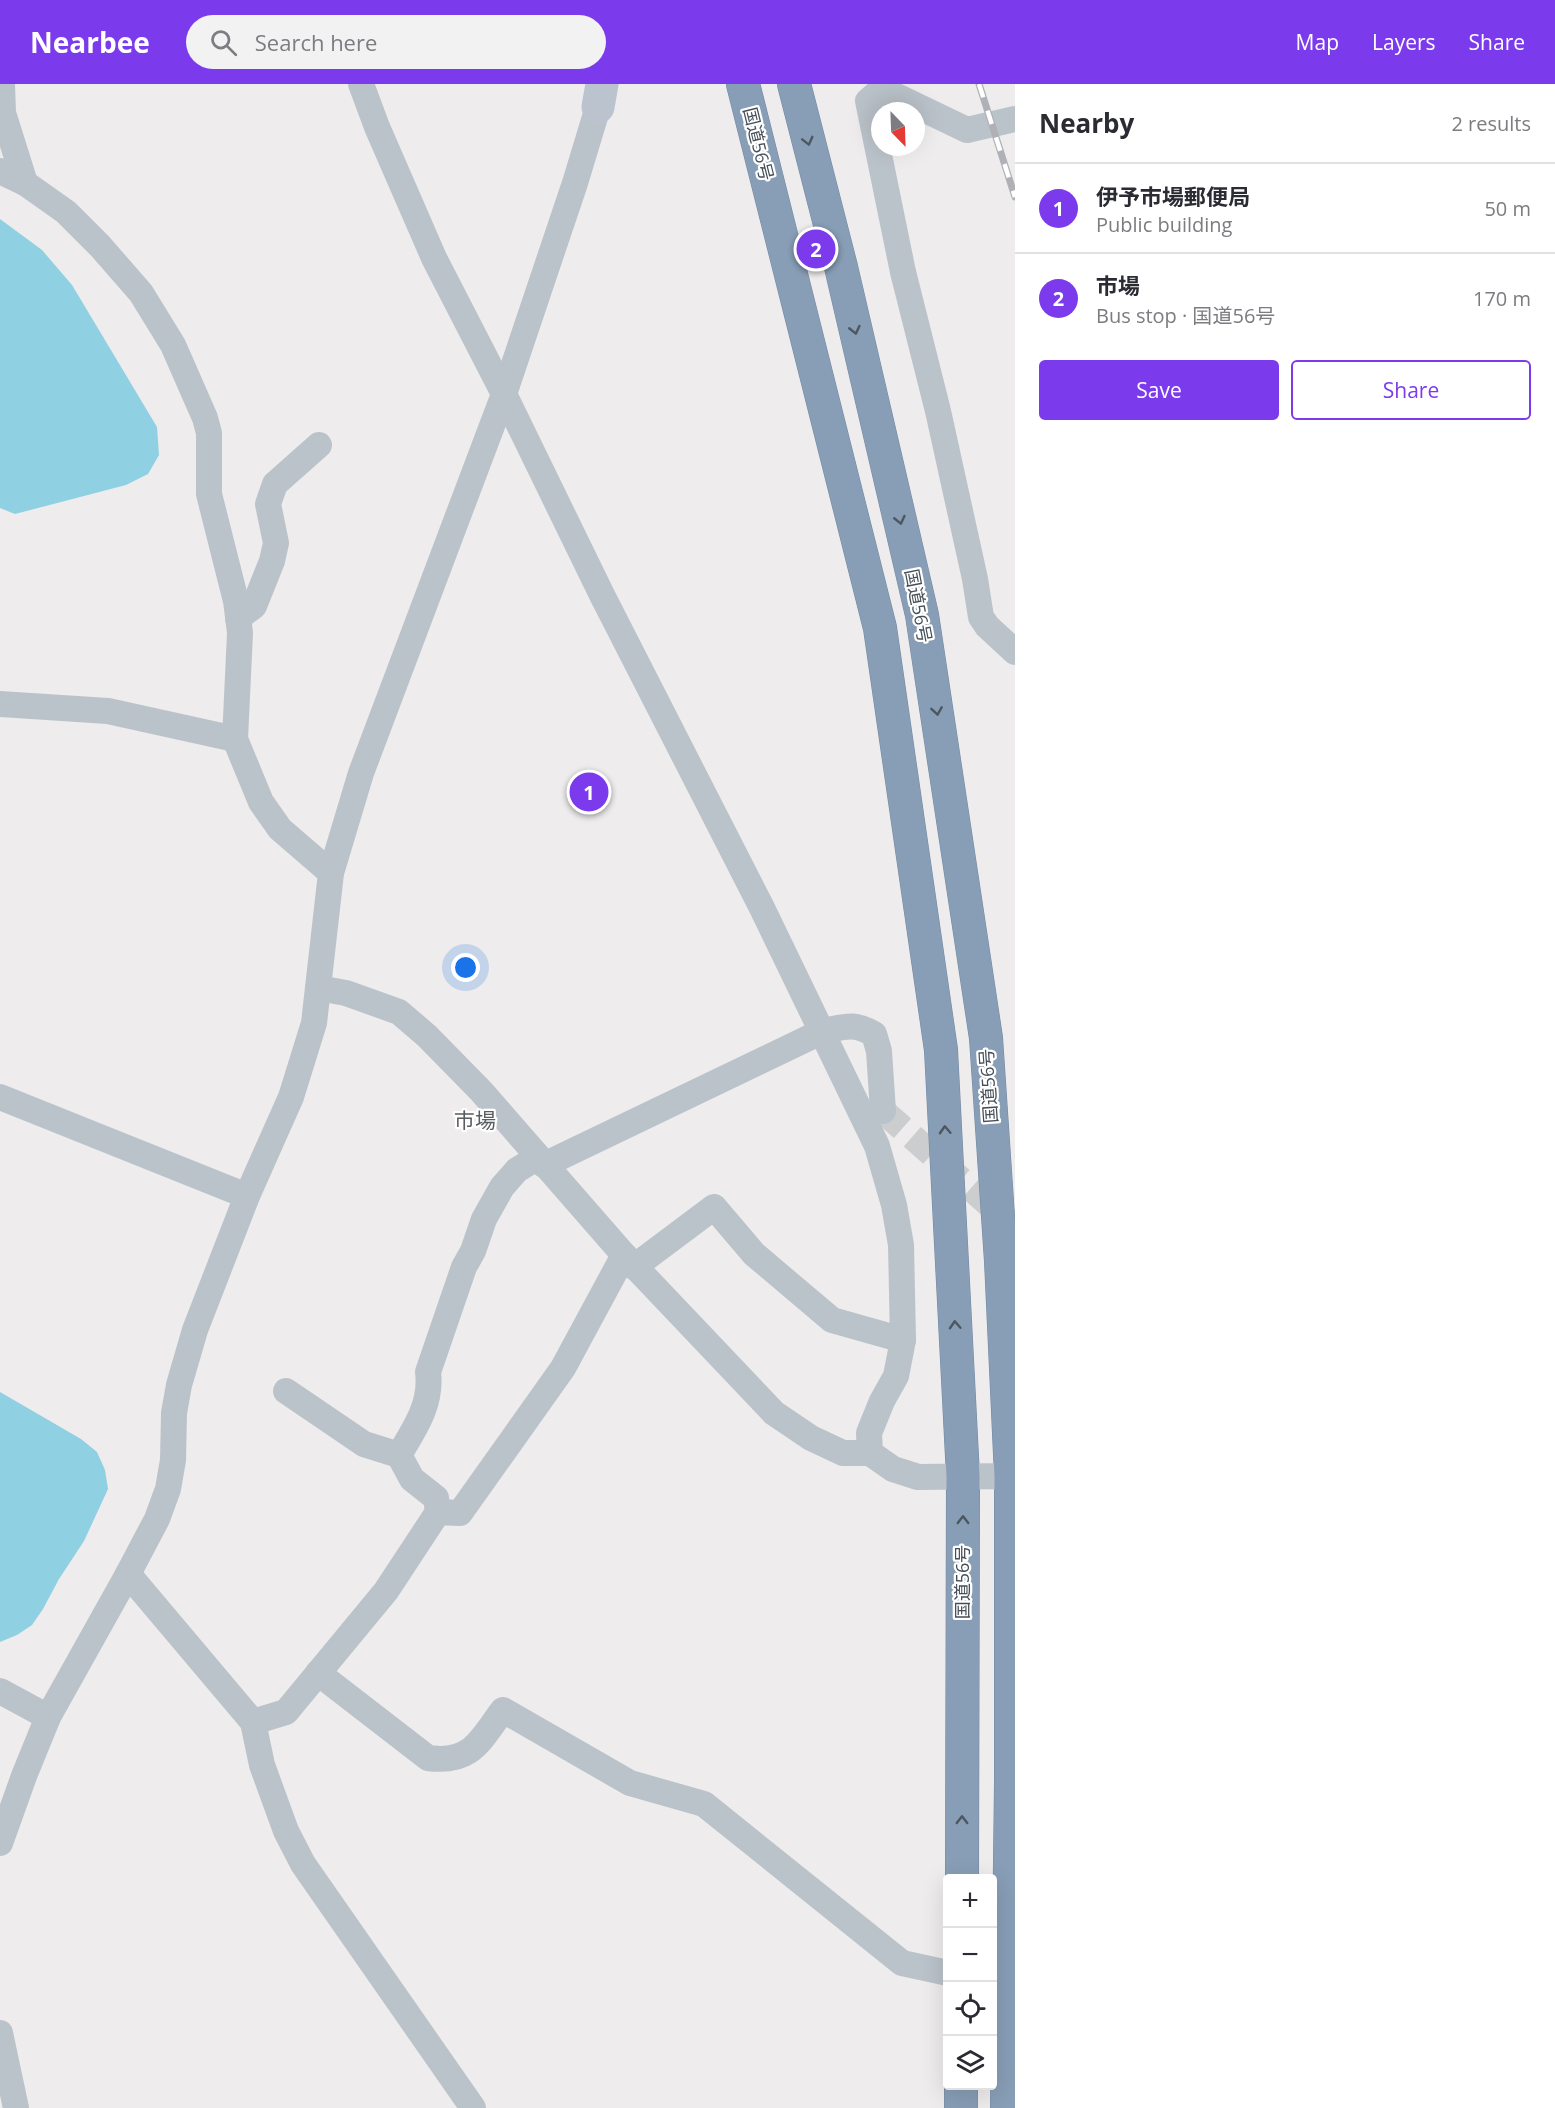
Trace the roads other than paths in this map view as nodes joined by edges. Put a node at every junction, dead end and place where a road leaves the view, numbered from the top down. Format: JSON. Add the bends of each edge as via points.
{"nodes":[{"id":1,"x":2,"y":84,"type":"edge"},
{"id":2,"x":361,"y":84,"type":"edge"},
{"id":3,"x":742,"y":84,"type":"edge"},
{"id":4,"x":794,"y":84,"type":"edge"},
{"id":5,"x":600,"y":96,"type":"edge"},
{"id":6,"x":1015,"y":119,"type":"edge"},
{"id":7,"x":0,"y":171,"type":"edge"},
{"id":8,"x":25,"y":183,"type":"junction"},
{"id":9,"x":504,"y":394,"type":"junction"},
{"id":10,"x":318,"y":445,"type":"dead end"},
{"id":11,"x":238,"y":618,"type":"junction"},
{"id":12,"x":1015,"y":652,"type":"edge"},
{"id":13,"x":0,"y":704,"type":"edge"},
{"id":14,"x":235,"y":739,"type":"junction"},
{"id":15,"x":331,"y":873,"type":"junction"},
{"id":16,"x":318,"y":988,"type":"junction"},
{"id":17,"x":823,"y":1031,"type":"junction"},
{"id":18,"x":0,"y":1097,"type":"edge"},
{"id":19,"x":883,"y":1111,"type":"tunnel mouth"},
{"id":20,"x":541,"y":1161,"type":"junction"},
{"id":21,"x":247,"y":1196,"type":"junction"},
{"id":22,"x":629,"y":1261,"type":"junction"},
{"id":23,"x":903,"y":1340,"type":"junction"},
{"id":24,"x":286,"y":1391,"type":"dead end"},
{"id":25,"x":870,"y":1453,"type":"junction"},
{"id":26,"x":399,"y":1455,"type":"junction"},
{"id":27,"x":963,"y":1476,"type":"junction"},
{"id":28,"x":1013,"y":1476,"type":"edge"},
{"id":29,"x":438,"y":1512,"type":"junction"},
{"id":30,"x":128,"y":1574,"type":"junction"},
{"id":31,"x":318,"y":1673,"type":"junction"},
{"id":32,"x":0,"y":1691,"type":"edge"},
{"id":33,"x":48,"y":1717,"type":"junction"},
{"id":34,"x":253,"y":1722,"type":"junction"},
{"id":35,"x":0,"y":1843,"type":"edge"},
{"id":36,"x":962,"y":1874,"type":"edge"},
{"id":37,"x":943,"y":1972,"type":"edge"},
{"id":38,"x":0,"y":2033,"type":"edge"},
{"id":39,"x":961,"y":2090,"type":"edge"},
{"id":40,"x":16,"y":2108,"type":"edge"},
{"id":41,"x":473,"y":2108,"type":"edge"},
{"id":42,"x":961,"y":2108,"type":"edge"},
{"id":43,"x":1007,"y":2108,"type":"edge"}],
"edges":[{"from":1,"to":8,"type":"street","via":[[3,113]]},
{"from":2,"to":9,"type":"street","via":[[434,258]]},
{"from":27,"to":3,"type":"highway","name":"国道56号","one_way":true,"via":[[941,1050],[880,628]]},
{"from":4,"to":28,"type":"highway","name":"国道56号","one_way":true,"via":[[922,615],[986,1038]]},
{"from":5,"to":9,"type":"street"},
{"from":6,"to":12,"type":"street","via":[[968,130],[888,92],[876,94],[868,101],[981,617]]},
{"from":7,"to":8,"type":"street"},
{"from":8,"to":11,"type":"street","via":[[66,212],[100,246],[141,294],[173,345],[209,433],[209,494]]},
{"from":9,"to":15,"type":"street","via":[[361,773]]},
{"from":9,"to":17,"type":"street"},
{"from":10,"to":11,"type":"street","via":[[275,484],[268,504],[276,543],[272,561],[254,606]]},
{"from":11,"to":14,"type":"street"},
{"from":13,"to":14,"type":"street","via":[[108,711]]},
{"from":14,"to":15,"type":"street","via":[[261,802],[280,830]]},
{"from":15,"to":16,"type":"street"},
{"from":16,"to":20,"type":"street","via":[[346,993],[399,1012],[473,1083]]},
{"from":16,"to":21,"type":"street","via":[[314,1023],[291,1097]]},
{"from":17,"to":19,"type":"street","via":[[861,1026],[874,1034]]},
{"from":17,"to":20,"type":"street"},
{"from":17,"to":23,"type":"street","via":[[877,1146],[894,1205],[901,1245]]},
{"from":18,"to":21,"type":"street"},
{"from":20,"to":22,"type":"street"},
{"from":20,"to":26,"type":"street","via":[[517,1170],[502,1186],[484,1219],[428,1372],[430,1388],[420,1421]]},
{"from":21,"to":30,"type":"street","via":[[195,1330],[179,1385],[168,1489]]},
{"from":22,"to":23,"type":"street","via":[[714,1207],[754,1254],[832,1320]]},
{"from":22,"to":25,"type":"street","via":[[774,1413],[811,1438],[843,1453]]},
{"from":22,"to":29,"type":"street","via":[[563,1368],[460,1513]]},
{"from":23,"to":25,"type":"street","via":[[896,1376],[869,1433]]},
{"from":24,"to":26,"type":"street","via":[[364,1444]]},
{"from":25,"to":27,"type":"street","via":[[893,1469],[918,1477]]},
{"from":26,"to":29,"type":"street","via":[[412,1479],[436,1498]]},
{"from":27,"to":28,"type":"street"},
{"from":36,"to":27,"type":"highway","name":"国道56号","one_way":true},
{"from":28,"to":43,"type":"highway","name":"国道56号"},
{"from":29,"to":31,"type":"street","via":[[386,1591]]},
{"from":30,"to":33,"type":"street"},
{"from":30,"to":34,"type":"street"},
{"from":31,"to":34,"type":"street","via":[[286,1712]]},
{"from":31,"to":37,"type":"street","via":[[428,1758],[445,1761],[462,1757],[474,1748],[503,1710],[630,1783],[704,1804],[902,1963]]},
{"from":32,"to":33,"type":"street"},
{"from":33,"to":35,"type":"street"},
{"from":34,"to":41,"type":"street","via":[[262,1765],[286,1831],[303,1864]]},
{"from":38,"to":40,"type":"street"},
{"from":39,"to":42,"type":"highway"}]}
